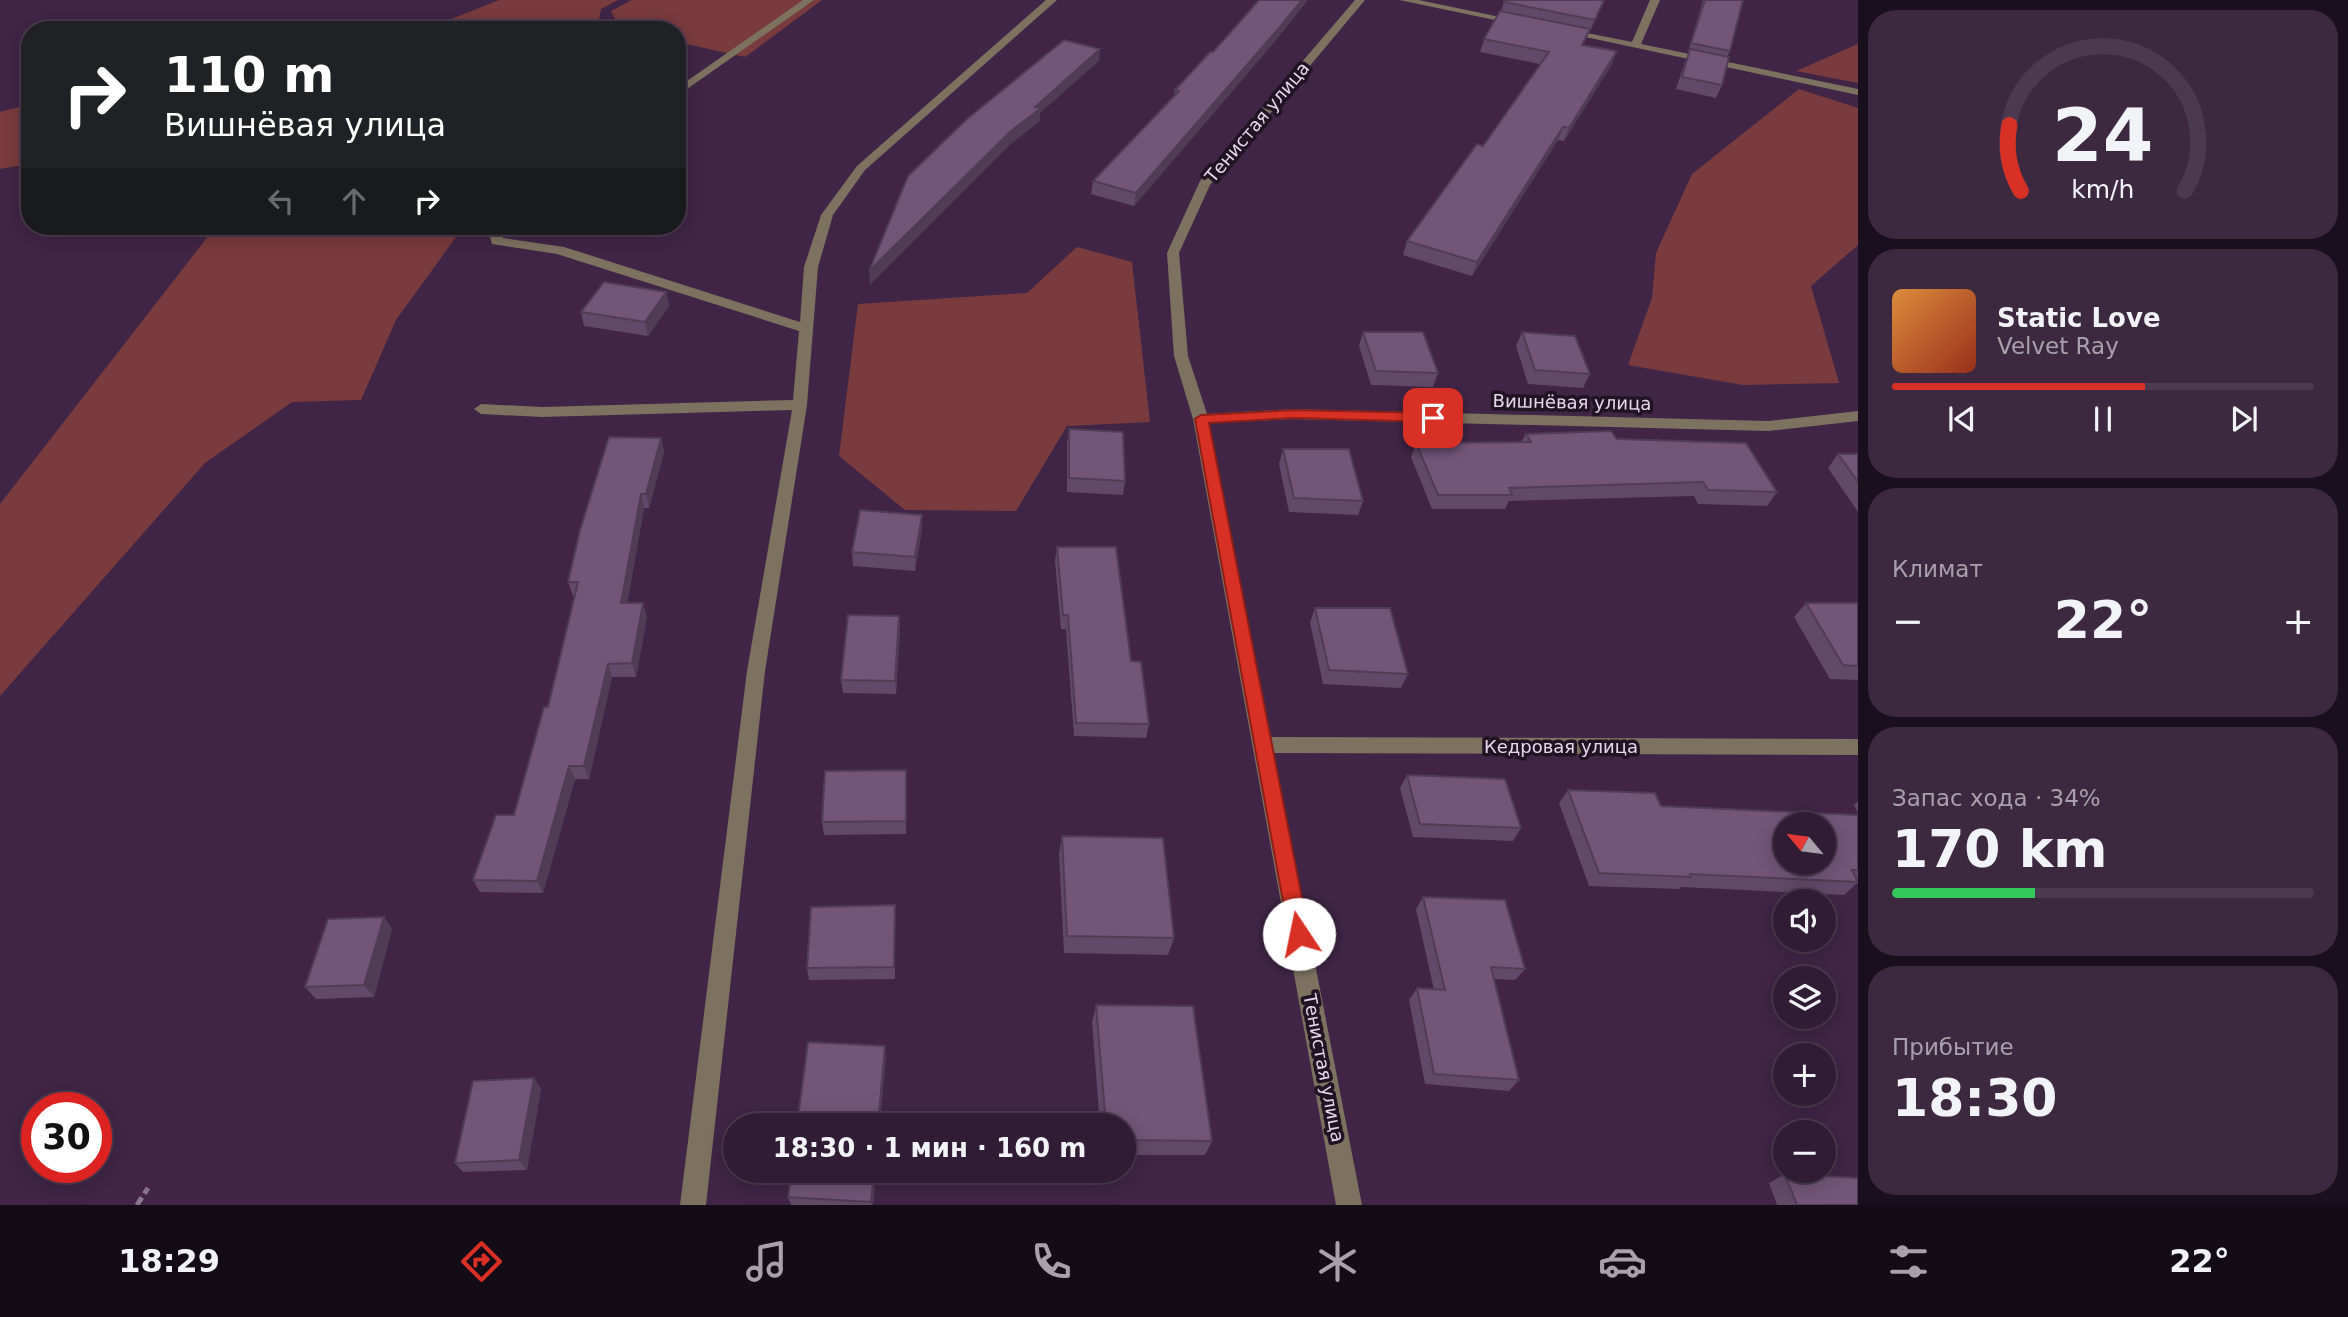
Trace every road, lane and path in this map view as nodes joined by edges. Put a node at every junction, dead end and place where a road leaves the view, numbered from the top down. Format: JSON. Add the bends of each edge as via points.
{"nodes":[{"id":1,"x":809,"y":0,"type":"edge"},
{"id":2,"x":1052,"y":0,"type":"edge"},
{"id":3,"x":1360,"y":0,"type":"edge"},
{"id":4,"x":1404,"y":0,"type":"edge"},
{"id":5,"x":1655,"y":0,"type":"edge"},
{"id":6,"x":1527,"y":24,"type":"edge"},
{"id":7,"x":1554,"y":29,"type":"edge"},
{"id":8,"x":1636,"y":45,"type":"junction"},
{"id":9,"x":686,"y":87,"type":"edge"},
{"id":10,"x":1858,"y":92,"type":"edge"},
{"id":11,"x":496,"y":235,"type":"edge"},
{"id":12,"x":806,"y":329,"type":"junction"},
{"id":13,"x":800,"y":405,"type":"junction"},
{"id":14,"x":481,"y":409,"type":"dead end"},
{"id":15,"x":1858,"y":416,"type":"edge"},
{"id":16,"x":1201,"y":419,"type":"junction"},
{"id":17,"x":1264,"y":745,"type":"junction"},
{"id":18,"x":1858,"y":747,"type":"edge"},
{"id":19,"x":148,"y":1188,"type":"dead end"},
{"id":20,"x":137,"y":1205,"type":"edge"},
{"id":21,"x":693,"y":1205,"type":"edge"},
{"id":22,"x":1349,"y":1205,"type":"edge"}],
"edges":[{"from":1,"to":9,"type":"street"},
{"from":2,"to":12,"type":"street","via":[[861,168],[827,215],[811,267]]},
{"from":3,"to":16,"type":"street","name":"Тенистая улица","via":[[1205,184],[1173,253],[1181,356]]},
{"from":4,"to":6,"type":"street"},
{"from":5,"to":8,"type":"street"},
{"from":7,"to":8,"type":"street"},
{"from":8,"to":10,"type":"street"},
{"from":11,"to":12,"type":"street","via":[[497,240],[559,250]]},
{"from":12,"to":13,"type":"street"},
{"from":13,"to":14,"type":"street","via":[[542,412]]},
{"from":13,"to":21,"type":"street","via":[[756,671]]},
{"from":15,"to":16,"type":"street","name":"Вишнёвая улица","via":[[1768,426],[1293,414]]},
{"from":16,"to":17,"type":"street","name":"Тенистая улица"},
{"from":17,"to":18,"type":"street","name":"Кедровая улица"},
{"from":17,"to":22,"type":"street","name":"Тенистая улица"},
{"from":19,"to":20,"type":"path"}]}
